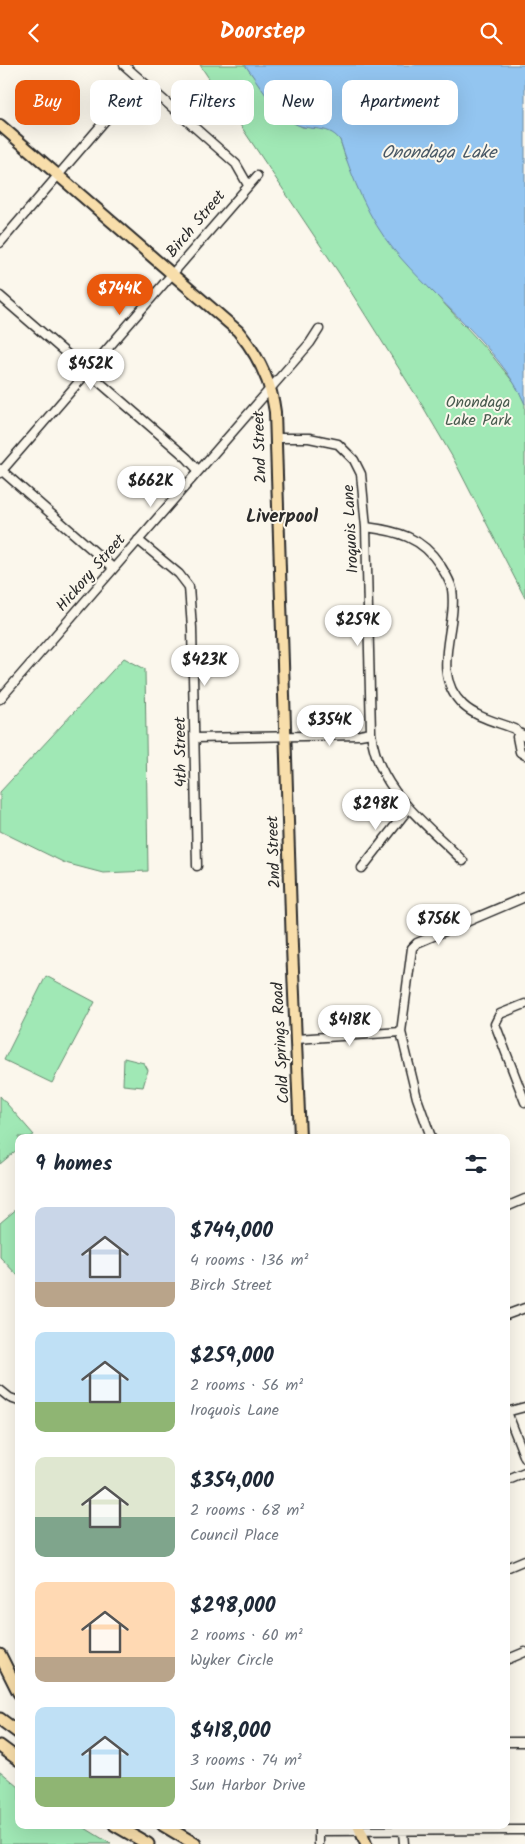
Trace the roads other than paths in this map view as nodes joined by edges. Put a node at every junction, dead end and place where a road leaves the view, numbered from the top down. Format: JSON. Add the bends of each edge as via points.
{"nodes":[{"id":1,"x":124,"y":65,"type":"edge"},
{"id":2,"x":140,"y":80,"type":"edge"},
{"id":3,"x":161,"y":98,"type":"edge"},
{"id":4,"x":0,"y":125,"type":"edge"},
{"id":5,"x":101,"y":125,"type":"edge"},
{"id":6,"x":58,"y":175,"type":"junction"},
{"id":7,"x":257,"y":176,"type":"dead end"},
{"id":8,"x":248,"y":185,"type":"junction"},
{"id":9,"x":0,"y":243,"type":"edge"},
{"id":10,"x":172,"y":275,"type":"junction"},
{"id":11,"x":0,"y":296,"type":"edge"},
{"id":12,"x":319,"y":329,"type":"dead end"},
{"id":13,"x":86,"y":372,"type":"junction"},
{"id":14,"x":270,"y":387,"type":"junction"},
{"id":15,"x":276,"y":438,"type":"junction"},
{"id":16,"x":198,"y":470,"type":"junction"},
{"id":17,"x":1,"y":471,"type":"edge"},
{"id":18,"x":366,"y":527,"type":"junction"},
{"id":19,"x":138,"y":540,"type":"junction"},
{"id":20,"x":114,"y":568,"type":"junction"},
{"id":21,"x":0,"y":699,"type":"edge"},
{"id":22,"x":371,"y":733,"type":"junction"},
{"id":23,"x":286,"y":736,"type":"junction"},
{"id":24,"x":522,"y":736,"type":"edge"},
{"id":25,"x":195,"y":738,"type":"junction"},
{"id":26,"x":525,"y":755,"type":"edge"},
{"id":27,"x":409,"y":809,"type":"junction"},
{"id":28,"x":463,"y":861,"type":"dead end"},
{"id":29,"x":197,"y":866,"type":"dead end"},
{"id":30,"x":362,"y":868,"type":"dead end"},
{"id":31,"x":525,"y":897,"type":"edge"},
{"id":32,"x":292,"y":947,"type":"joint"},
{"id":33,"x":525,"y":1004,"type":"edge"},
{"id":34,"x":401,"y":1032,"type":"junction"},
{"id":35,"x":296,"y":1039,"type":"junction"},
{"id":36,"x":525,"y":1102,"type":"edge"},
{"id":37,"x":300,"y":1134,"type":"edge"},
{"id":38,"x":430,"y":1134,"type":"edge"},
{"id":39,"x":525,"y":1199,"type":"edge"},
{"id":40,"x":510,"y":1205,"type":"edge"},
{"id":41,"x":525,"y":1308,"type":"edge"},
{"id":42,"x":510,"y":1314,"type":"edge"},
{"id":43,"x":0,"y":1390,"type":"edge"},
{"id":44,"x":15,"y":1400,"type":"edge"},
{"id":45,"x":525,"y":1407,"type":"edge"},
{"id":46,"x":510,"y":1411,"type":"edge"},
{"id":47,"x":510,"y":1420,"type":"edge"},
{"id":48,"x":525,"y":1458,"type":"edge"},
{"id":49,"x":525,"y":1473,"type":"edge"},
{"id":50,"x":510,"y":1479,"type":"edge"},
{"id":51,"x":525,"y":1560,"type":"edge"},
{"id":52,"x":510,"y":1566,"type":"edge"},
{"id":53,"x":525,"y":1652,"type":"edge"},
{"id":54,"x":0,"y":1655,"type":"edge"},
{"id":55,"x":510,"y":1658,"type":"edge"},
{"id":56,"x":15,"y":1685,"type":"edge"},
{"id":57,"x":0,"y":1719,"type":"edge"},
{"id":58,"x":15,"y":1730,"type":"edge"},
{"id":59,"x":510,"y":1742,"type":"edge"},
{"id":60,"x":525,"y":1742,"type":"edge"},
{"id":61,"x":0,"y":1746,"type":"edge"},
{"id":62,"x":15,"y":1757,"type":"edge"},
{"id":63,"x":122,"y":1829,"type":"edge"},
{"id":64,"x":170,"y":1829,"type":"edge"},
{"id":65,"x":319,"y":1829,"type":"edge"},
{"id":66,"x":360,"y":1829,"type":"edge"},
{"id":67,"x":525,"y":1830,"type":"edge"},
{"id":68,"x":403,"y":1832,"type":"junction"},
{"id":69,"x":148,"y":1844,"type":"edge"},
{"id":70,"x":195,"y":1844,"type":"edge"},
{"id":71,"x":319,"y":1844,"type":"edge"},
{"id":72,"x":366,"y":1844,"type":"edge"},
{"id":73,"x":404,"y":1844,"type":"edge"}],
"edges":[{"from":1,"to":2,"type":"street"},
{"from":3,"to":8,"type":"street","via":[[236,164]]},
{"from":4,"to":6,"type":"main road","name":"2nd Street"},
{"from":5,"to":6,"type":"street"},
{"from":6,"to":9,"type":"street"},
{"from":6,"to":10,"type":"main road","name":"2nd Street"},
{"from":7,"to":8,"type":"street","name":"Birch Street"},
{"from":8,"to":10,"type":"street","name":"Birch Street"},
{"from":10,"to":13,"type":"street","name":"Birch Street"},
{"from":10,"to":14,"type":"main road","name":"2nd Street","via":[[238,331],[262,365]]},
{"from":11,"to":13,"type":"street"},
{"from":12,"to":14,"type":"street","name":"Hickory Street"},
{"from":13,"to":16,"type":"street"},
{"from":13,"to":17,"type":"street","name":"Birch Street"},
{"from":14,"to":15,"type":"main road","name":"2nd Street"},
{"from":14,"to":16,"type":"street","name":"Hickory Street"},
{"from":15,"to":18,"type":"street","name":"Iroquois Lane","via":[[329,440],[345,449],[361,474]]},
{"from":15,"to":23,"type":"main road","name":"2nd Street"},
{"from":16,"to":19,"type":"street","name":"Hickory Street"},
{"from":17,"to":20,"type":"street"},
{"from":18,"to":22,"type":"street","name":"Iroquois Lane"},
{"from":18,"to":24,"type":"street","via":[[394,531],[415,539],[434,557],[452,587],[453,605],[444,667],[450,685],[462,704],[473,713],[514,729]]},
{"from":19,"to":20,"type":"street","name":"Hickory Street"},
{"from":19,"to":25,"type":"street","name":"4th Street","via":[[179,574],[189,587]]},
{"from":20,"to":21,"type":"street","name":"Hickory Street"},
{"from":22,"to":23,"type":"street"},
{"from":22,"to":27,"type":"street","name":"Iroquois Lane","via":[[378,766]]},
{"from":23,"to":25,"type":"street"},
{"from":23,"to":32,"type":"main road","name":"2nd Street"},
{"from":24,"to":26,"type":"street","via":[[518,744],[520,752]]},
{"from":25,"to":29,"type":"street","name":"4th Street"},
{"from":27,"to":28,"type":"street","name":"Iroquois Lane"},
{"from":27,"to":30,"type":"street"},
{"from":31,"to":34,"type":"street","via":[[417,943],[412,948]]},
{"from":32,"to":35,"type":"main road","name":"Cold Springs Road"},
{"from":33,"to":36,"type":"street","via":[[500,1014],[495,1024]]},
{"from":34,"to":35,"type":"street"},
{"from":34,"to":38,"type":"street","via":[[416,1098]]},
{"from":35,"to":37,"type":"main road","name":"Cold Springs Road"},
{"from":39,"to":40,"type":"street"},
{"from":41,"to":42,"type":"street"},
{"from":43,"to":44,"type":"street"},
{"from":45,"to":46,"type":"street"},
{"from":47,"to":48,"type":"street"},
{"from":49,"to":50,"type":"street"},
{"from":51,"to":52,"type":"street"},
{"from":53,"to":55,"type":"street"},
{"from":54,"to":56,"type":"highway"},
{"from":57,"to":58,"type":"highway"},
{"from":59,"to":60,"type":"street"},
{"from":61,"to":62,"type":"highway"},
{"from":63,"to":69,"type":"highway"},
{"from":64,"to":70,"type":"highway"},
{"from":65,"to":71,"type":"street"},
{"from":66,"to":68,"type":"street"},
{"from":66,"to":72,"type":"main road"},
{"from":67,"to":68,"type":"street"},
{"from":68,"to":73,"type":"street"}]}
